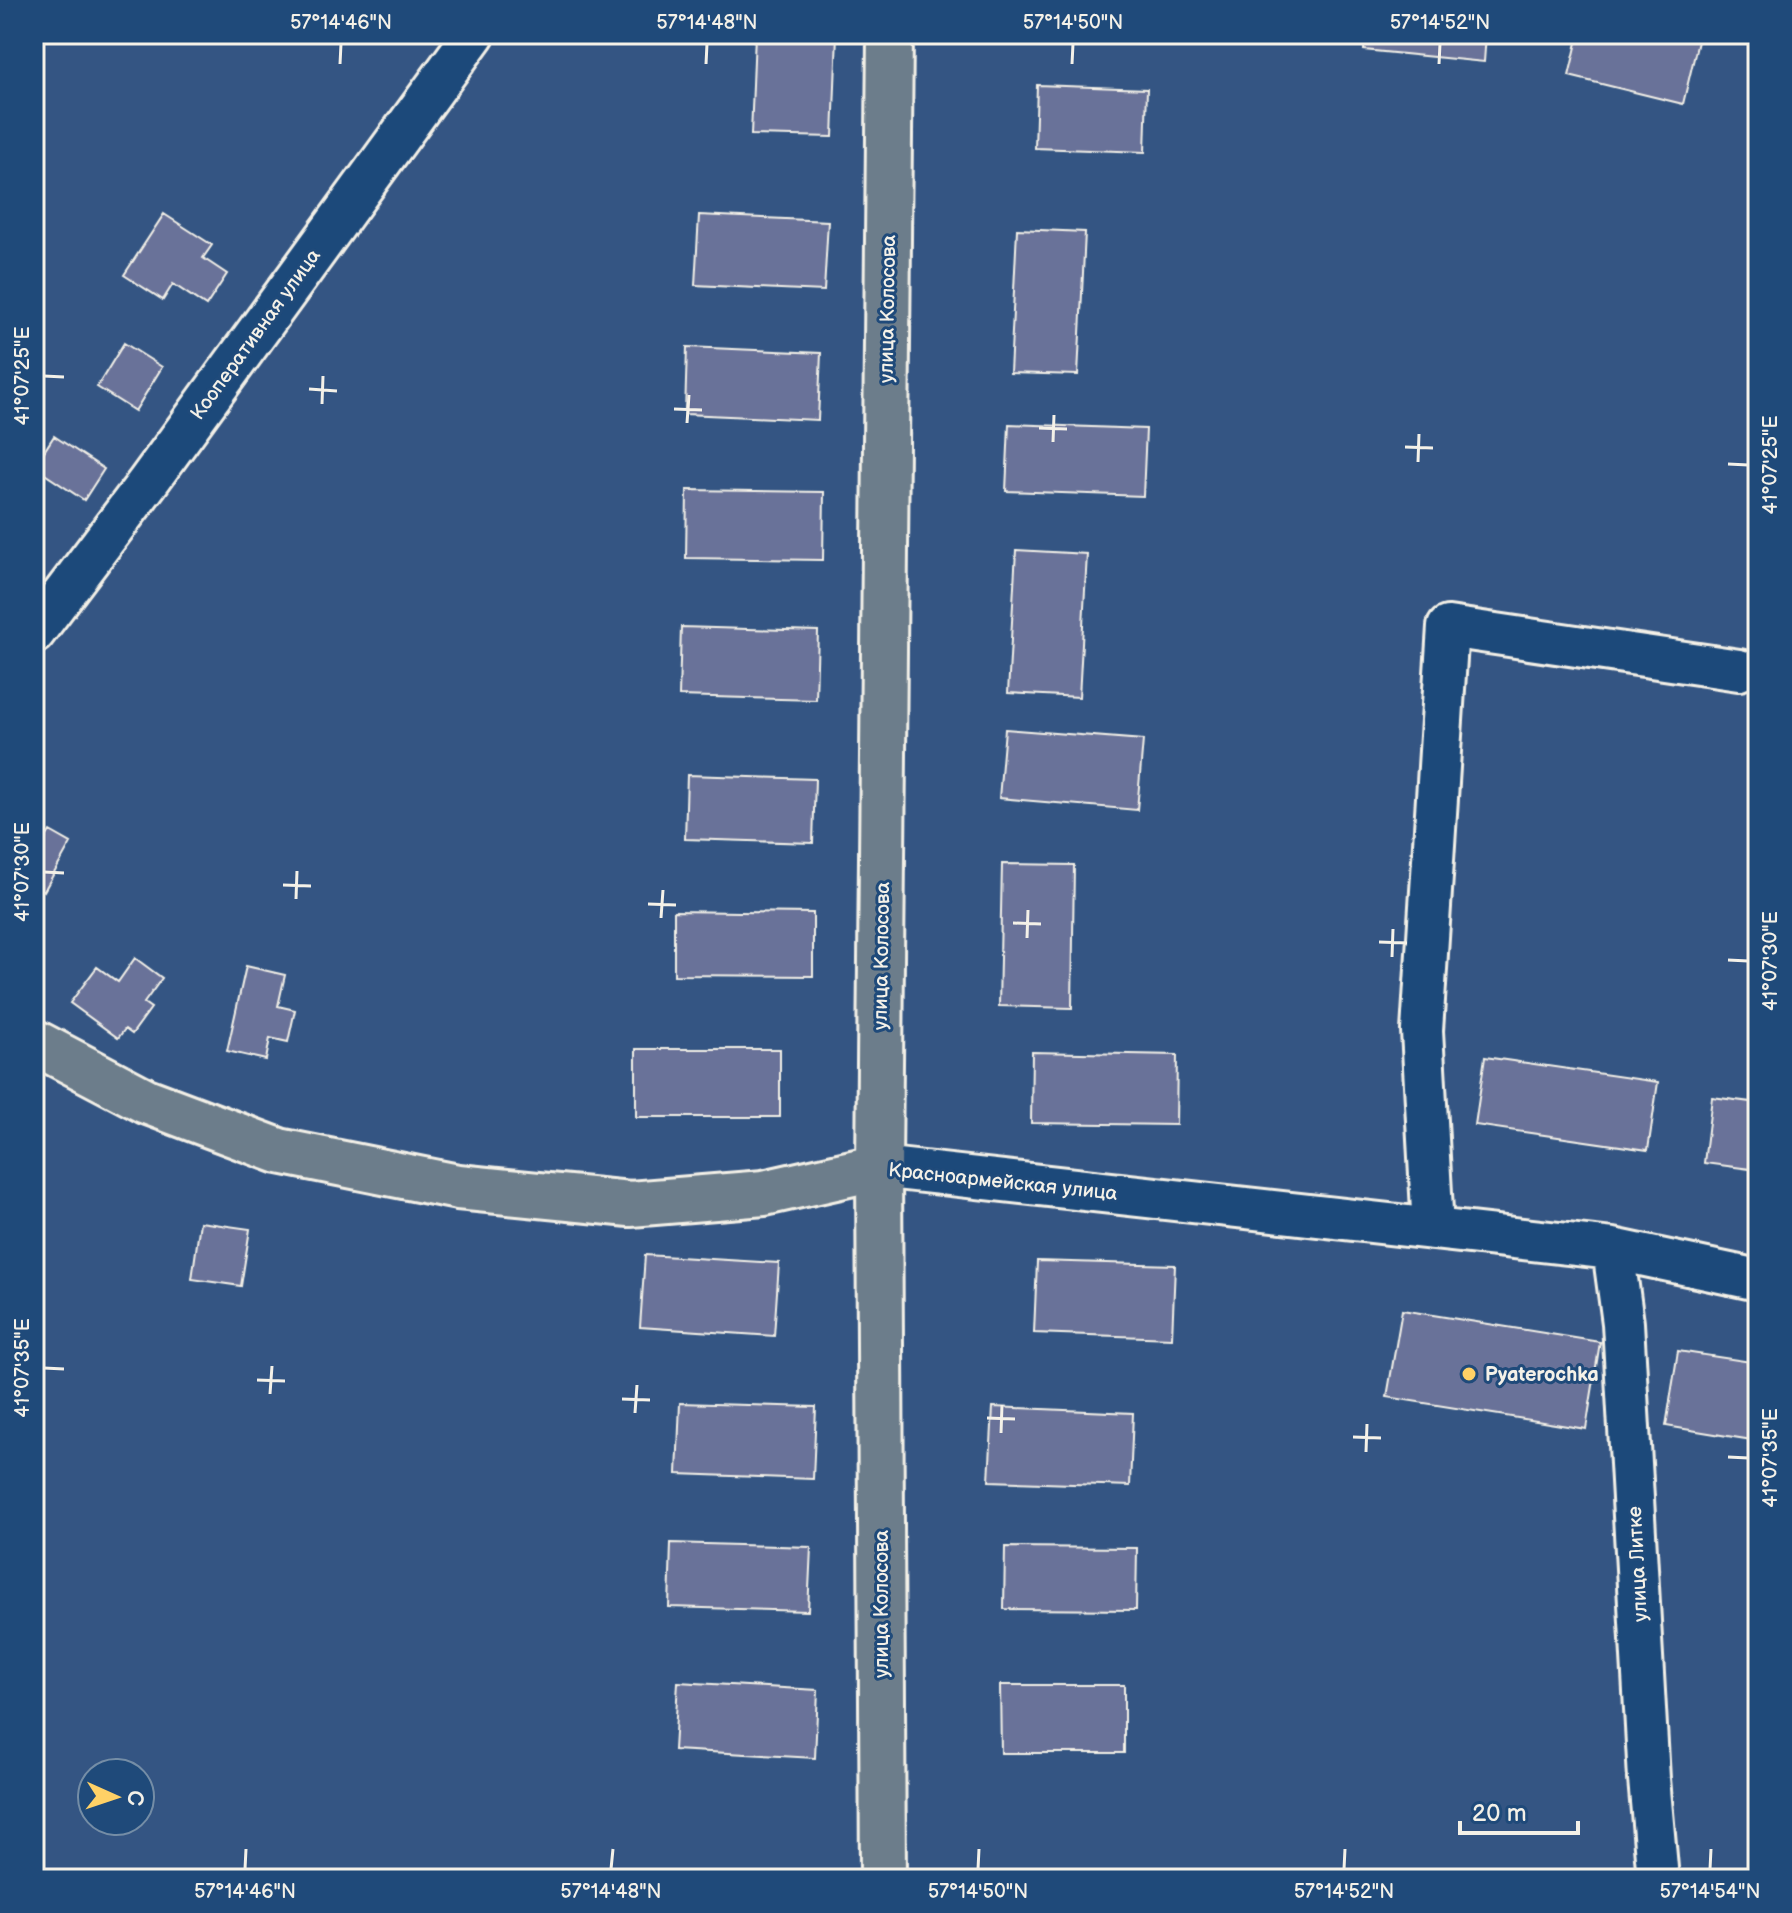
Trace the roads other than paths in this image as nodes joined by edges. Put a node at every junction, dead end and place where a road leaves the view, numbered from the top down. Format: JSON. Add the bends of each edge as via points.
{"nodes":[{"id":1,"x":474,"y":34,"type":"edge"},
{"id":2,"x":890,"y":34,"type":"edge"},
{"id":3,"x":34,"y":633,"type":"edge"},
{"id":4,"x":1739,"y":670,"type":"dead end"},
{"id":5,"x":34,"y":1042,"type":"edge"},
{"id":6,"x":879,"y":1167,"type":"junction"},
{"id":7,"x":1433,"y":1229,"type":"junction"},
{"id":8,"x":1613,"y":1249,"type":"junction"},
{"id":9,"x":1758,"y":1280,"type":"edge"},
{"id":10,"x":883,"y":1879,"type":"edge"},
{"id":11,"x":1658,"y":1879,"type":"edge"}],
"edges":[{"from":1,"to":3,"type":"street","name":"Кооперативная улица"},
{"from":2,"to":6,"type":"main road","name":"улица Колосова"},
{"from":4,"to":7,"type":"street","via":[[1448,627],[1422,1031]]},
{"from":5,"to":6,"type":"main road","name":"Красноармейская улица","via":[[146,1101],[279,1151],[458,1187],[630,1204],[764,1193]]},
{"from":6,"to":7,"type":"street","name":"Красноармейская улица"},
{"from":6,"to":10,"type":"main road","name":"улица Колосова"},
{"from":7,"to":8,"type":"street","name":"Красноармейская улица"},
{"from":8,"to":9,"type":"street","name":"Красноармейская улица"},
{"from":8,"to":11,"type":"street","name":"улица Литке","via":[[1623,1323]]}]}
